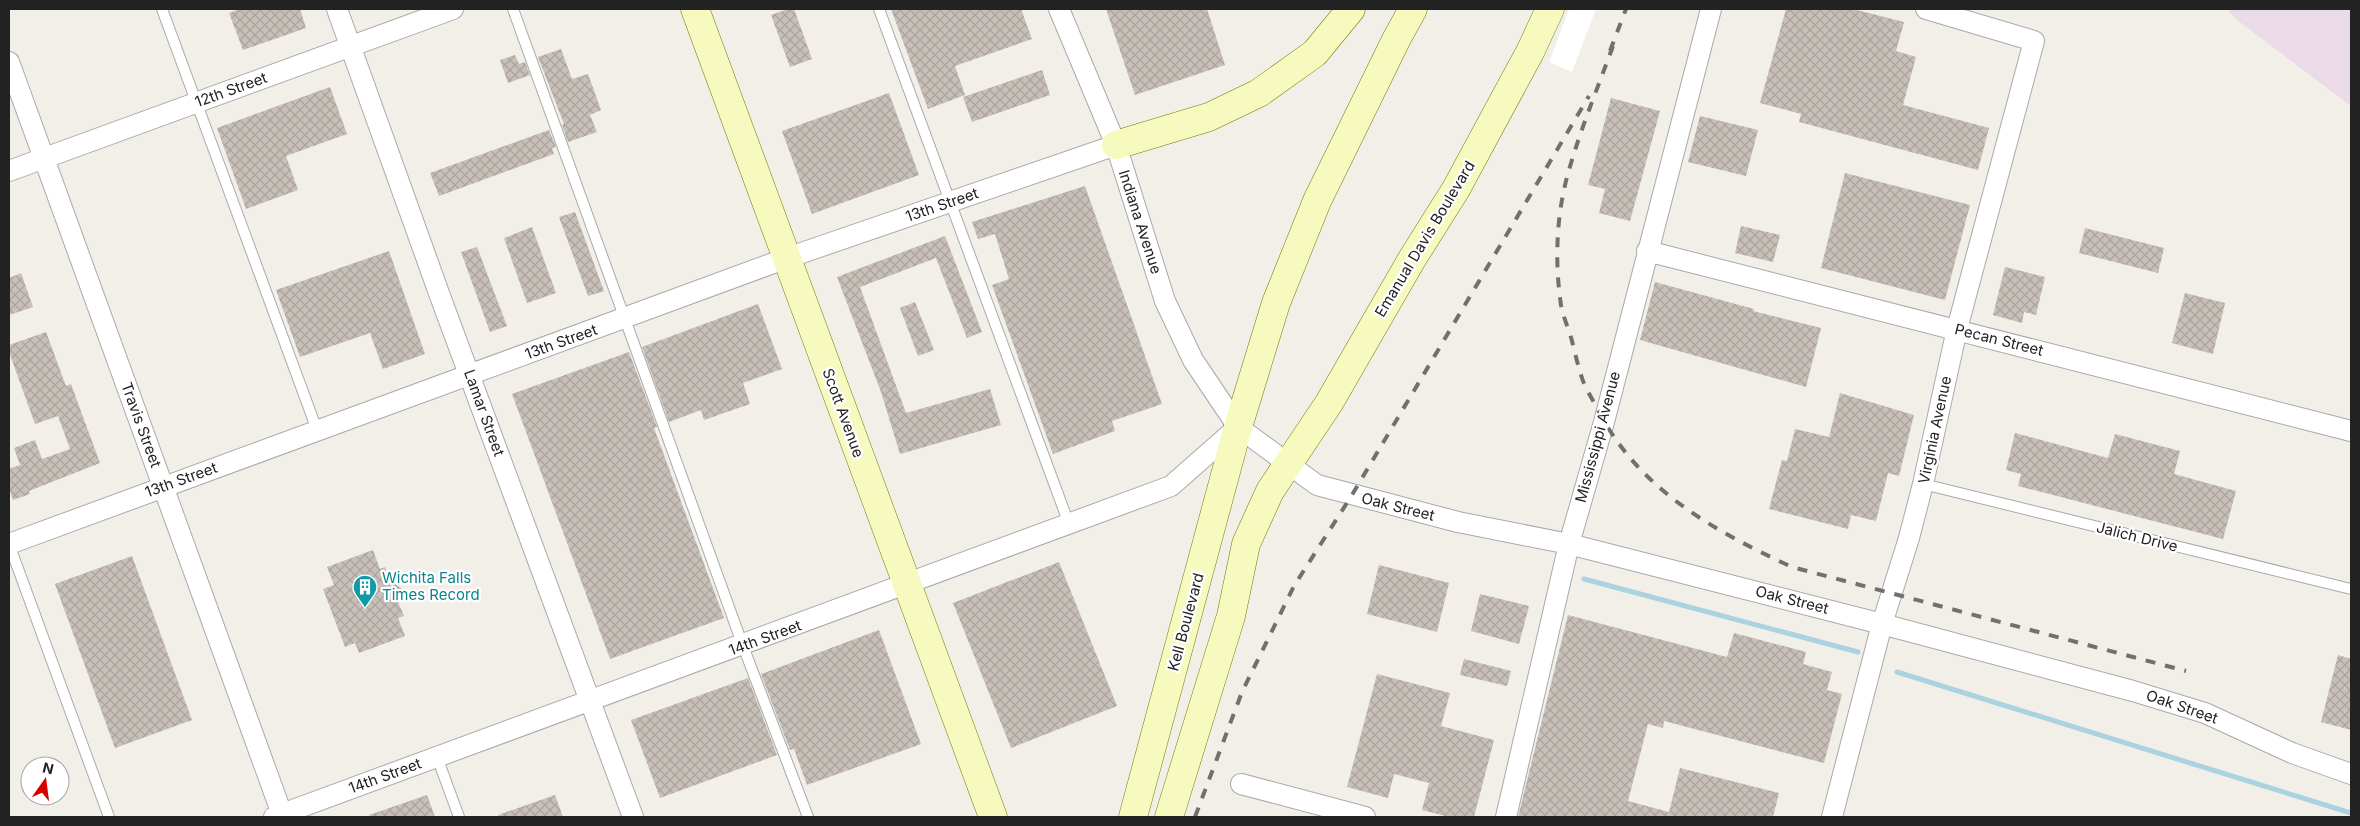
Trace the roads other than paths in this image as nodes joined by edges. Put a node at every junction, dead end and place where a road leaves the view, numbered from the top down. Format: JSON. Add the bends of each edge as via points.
{"nodes":[{"id":1,"x":162,"y":9,"type":"edge"},
{"id":2,"x":337,"y":9,"type":"edge"},
{"id":3,"x":453,"y":9,"type":"edge"},
{"id":4,"x":514,"y":9,"type":"edge"},
{"id":5,"x":695,"y":9,"type":"edge"},
{"id":6,"x":879,"y":9,"type":"edge"},
{"id":7,"x":1059,"y":9,"type":"edge"},
{"id":8,"x":1351,"y":9,"type":"edge"},
{"id":9,"x":1413,"y":9,"type":"edge"},
{"id":10,"x":1550,"y":9,"type":"edge"},
{"id":11,"x":1711,"y":9,"type":"edge"},
{"id":12,"x":1926,"y":9,"type":"edge"},
{"id":13,"x":351,"y":46,"type":"junction"},
{"id":14,"x":9,"y":62,"type":"edge"},
{"id":15,"x":196,"y":102,"type":"junction"},
{"id":16,"x":1116,"y":145,"type":"junction"},
{"id":17,"x":44,"y":158,"type":"junction"},
{"id":18,"x":9,"y":171,"type":"edge"},
{"id":19,"x":950,"y":202,"type":"junction"},
{"id":20,"x":1647,"y":251,"type":"junction"},
{"id":21,"x":787,"y":258,"type":"junction"},
{"id":22,"x":625,"y":319,"type":"junction"},
{"id":23,"x":1957,"y":329,"type":"junction"},
{"id":24,"x":470,"y":374,"type":"junction"},
{"id":25,"x":1238,"y":427,"type":"junction"},
{"id":26,"x":317,"y":430,"type":"junction"},
{"id":27,"x":2351,"y":431,"type":"edge"},
{"id":28,"x":1288,"y":464,"type":"junction"},
{"id":29,"x":1923,"y":484,"type":"junction"},
{"id":30,"x":163,"y":486,"type":"junction"},
{"id":31,"x":1069,"y":524,"type":"junction"},
{"id":32,"x":9,"y":544,"type":"edge"},
{"id":33,"x":1569,"y":544,"type":"junction"},
{"id":34,"x":906,"y":585,"type":"junction"},
{"id":35,"x":2351,"y":589,"type":"edge"},
{"id":36,"x":1882,"y":624,"type":"junction"},
{"id":37,"x":743,"y":646,"type":"junction"},
{"id":38,"x":590,"y":701,"type":"junction"},
{"id":39,"x":437,"y":757,"type":"junction"},
{"id":40,"x":2351,"y":774,"type":"edge"},
{"id":41,"x":1240,"y":784,"type":"dead end"},
{"id":42,"x":280,"y":816,"type":"edge"},
{"id":43,"x":110,"y":817,"type":"edge"},
{"id":44,"x":459,"y":817,"type":"edge"},
{"id":45,"x":633,"y":817,"type":"edge"},
{"id":46,"x":808,"y":817,"type":"edge"},
{"id":47,"x":993,"y":817,"type":"edge"},
{"id":48,"x":1134,"y":817,"type":"edge"},
{"id":49,"x":1169,"y":817,"type":"edge"},
{"id":50,"x":1365,"y":817,"type":"edge"},
{"id":51,"x":1506,"y":817,"type":"edge"},
{"id":52,"x":1832,"y":817,"type":"edge"}],
"edges":[{"from":1,"to":15,"type":"lane"},
{"from":2,"to":13,"type":"street","name":"Lamar Street"},
{"from":3,"to":13,"type":"street","name":"12th Street"},
{"from":4,"to":22,"type":"lane"},
{"from":5,"to":21,"type":"main road","name":"Scott Avenue"},
{"from":6,"to":19,"type":"lane"},
{"from":7,"to":16,"type":"street","name":"Indiana Avenue"},
{"from":8,"to":16,"type":"main road","via":[[1315,54],[1258,93],[1209,117]]},
{"from":9,"to":25,"type":"main road","via":[[1317,201],[1276,303]]},
{"from":10,"to":28,"type":"main road","name":"Emanual Davis Boulevard","via":[[1456,190],[1329,403]]},
{"from":11,"to":20,"type":"street","name":"Mississippi Avenue"},
{"from":12,"to":23,"type":"street","name":"Virginia Avenue","via":[[2034,41]]},
{"from":13,"to":15,"type":"street","name":"12th Street"},
{"from":13,"to":24,"type":"street","name":"Lamar Street"},
{"from":14,"to":17,"type":"street","name":"Travis Street"},
{"from":15,"to":17,"type":"street","name":"12th Street"},
{"from":15,"to":26,"type":"lane"},
{"from":16,"to":19,"type":"street","name":"13th Street"},
{"from":16,"to":25,"type":"street","name":"Indiana Avenue","via":[[1165,301],[1193,360]]},
{"from":17,"to":18,"type":"street","name":"12th Street"},
{"from":17,"to":30,"type":"street","name":"Travis Street"},
{"from":19,"to":21,"type":"street","name":"13th Street"},
{"from":19,"to":31,"type":"lane"},
{"from":20,"to":23,"type":"street","name":"Pecan Street"},
{"from":20,"to":33,"type":"street","name":"Mississippi Avenue"},
{"from":21,"to":22,"type":"street","name":"13th Street"},
{"from":21,"to":34,"type":"main road","name":"Scott Avenue"},
{"from":22,"to":24,"type":"street","name":"13th Street"},
{"from":22,"to":37,"type":"lane"},
{"from":23,"to":27,"type":"street","name":"Pecan Street"},
{"from":23,"to":29,"type":"street","name":"Virginia Avenue"},
{"from":24,"to":26,"type":"street","name":"13th Street"},
{"from":24,"to":38,"type":"street","name":"Lamar Street"},
{"from":25,"to":28,"type":"street","name":"Oak Street"},
{"from":25,"to":31,"type":"street","name":"14th Street","via":[[1171,486]]},
{"from":25,"to":48,"type":"main road","name":"Kell Boulevard"},
{"from":26,"to":30,"type":"street","name":"13th Street"},
{"from":28,"to":33,"type":"street","name":"Oak Street","via":[[1317,485],[1352,495],[1458,522]]},
{"from":28,"to":49,"type":"main road","via":[[1270,492],[1246,544],[1231,616]]},
{"from":29,"to":35,"type":"lane","name":"Jalich Drive"},
{"from":29,"to":36,"type":"street","name":"Virginia Avenue"},
{"from":30,"to":32,"type":"street","name":"13th Street"},
{"from":30,"to":42,"type":"street","name":"Travis Street"},
{"from":31,"to":34,"type":"street","name":"14th Street"},
{"from":32,"to":43,"type":"lane"},
{"from":33,"to":36,"type":"street","name":"Oak Street"},
{"from":33,"to":51,"type":"street","name":"Mississippi Avenue"},
{"from":34,"to":37,"type":"street","name":"14th Street"},
{"from":34,"to":47,"type":"main road","name":"Scott Avenue"},
{"from":36,"to":40,"type":"street","name":"Oak Street","via":[[2174,702],[2214,716],[2292,753]]},
{"from":36,"to":52,"type":"street","name":"Virginia Avenue"},
{"from":37,"to":38,"type":"street","name":"14th Street"},
{"from":37,"to":46,"type":"lane"},
{"from":38,"to":39,"type":"street","name":"14th Street"},
{"from":38,"to":45,"type":"street","name":"Lamar Street"},
{"from":39,"to":42,"type":"street","name":"14th Street"},
{"from":39,"to":44,"type":"lane"},
{"from":41,"to":50,"type":"street"}]}
